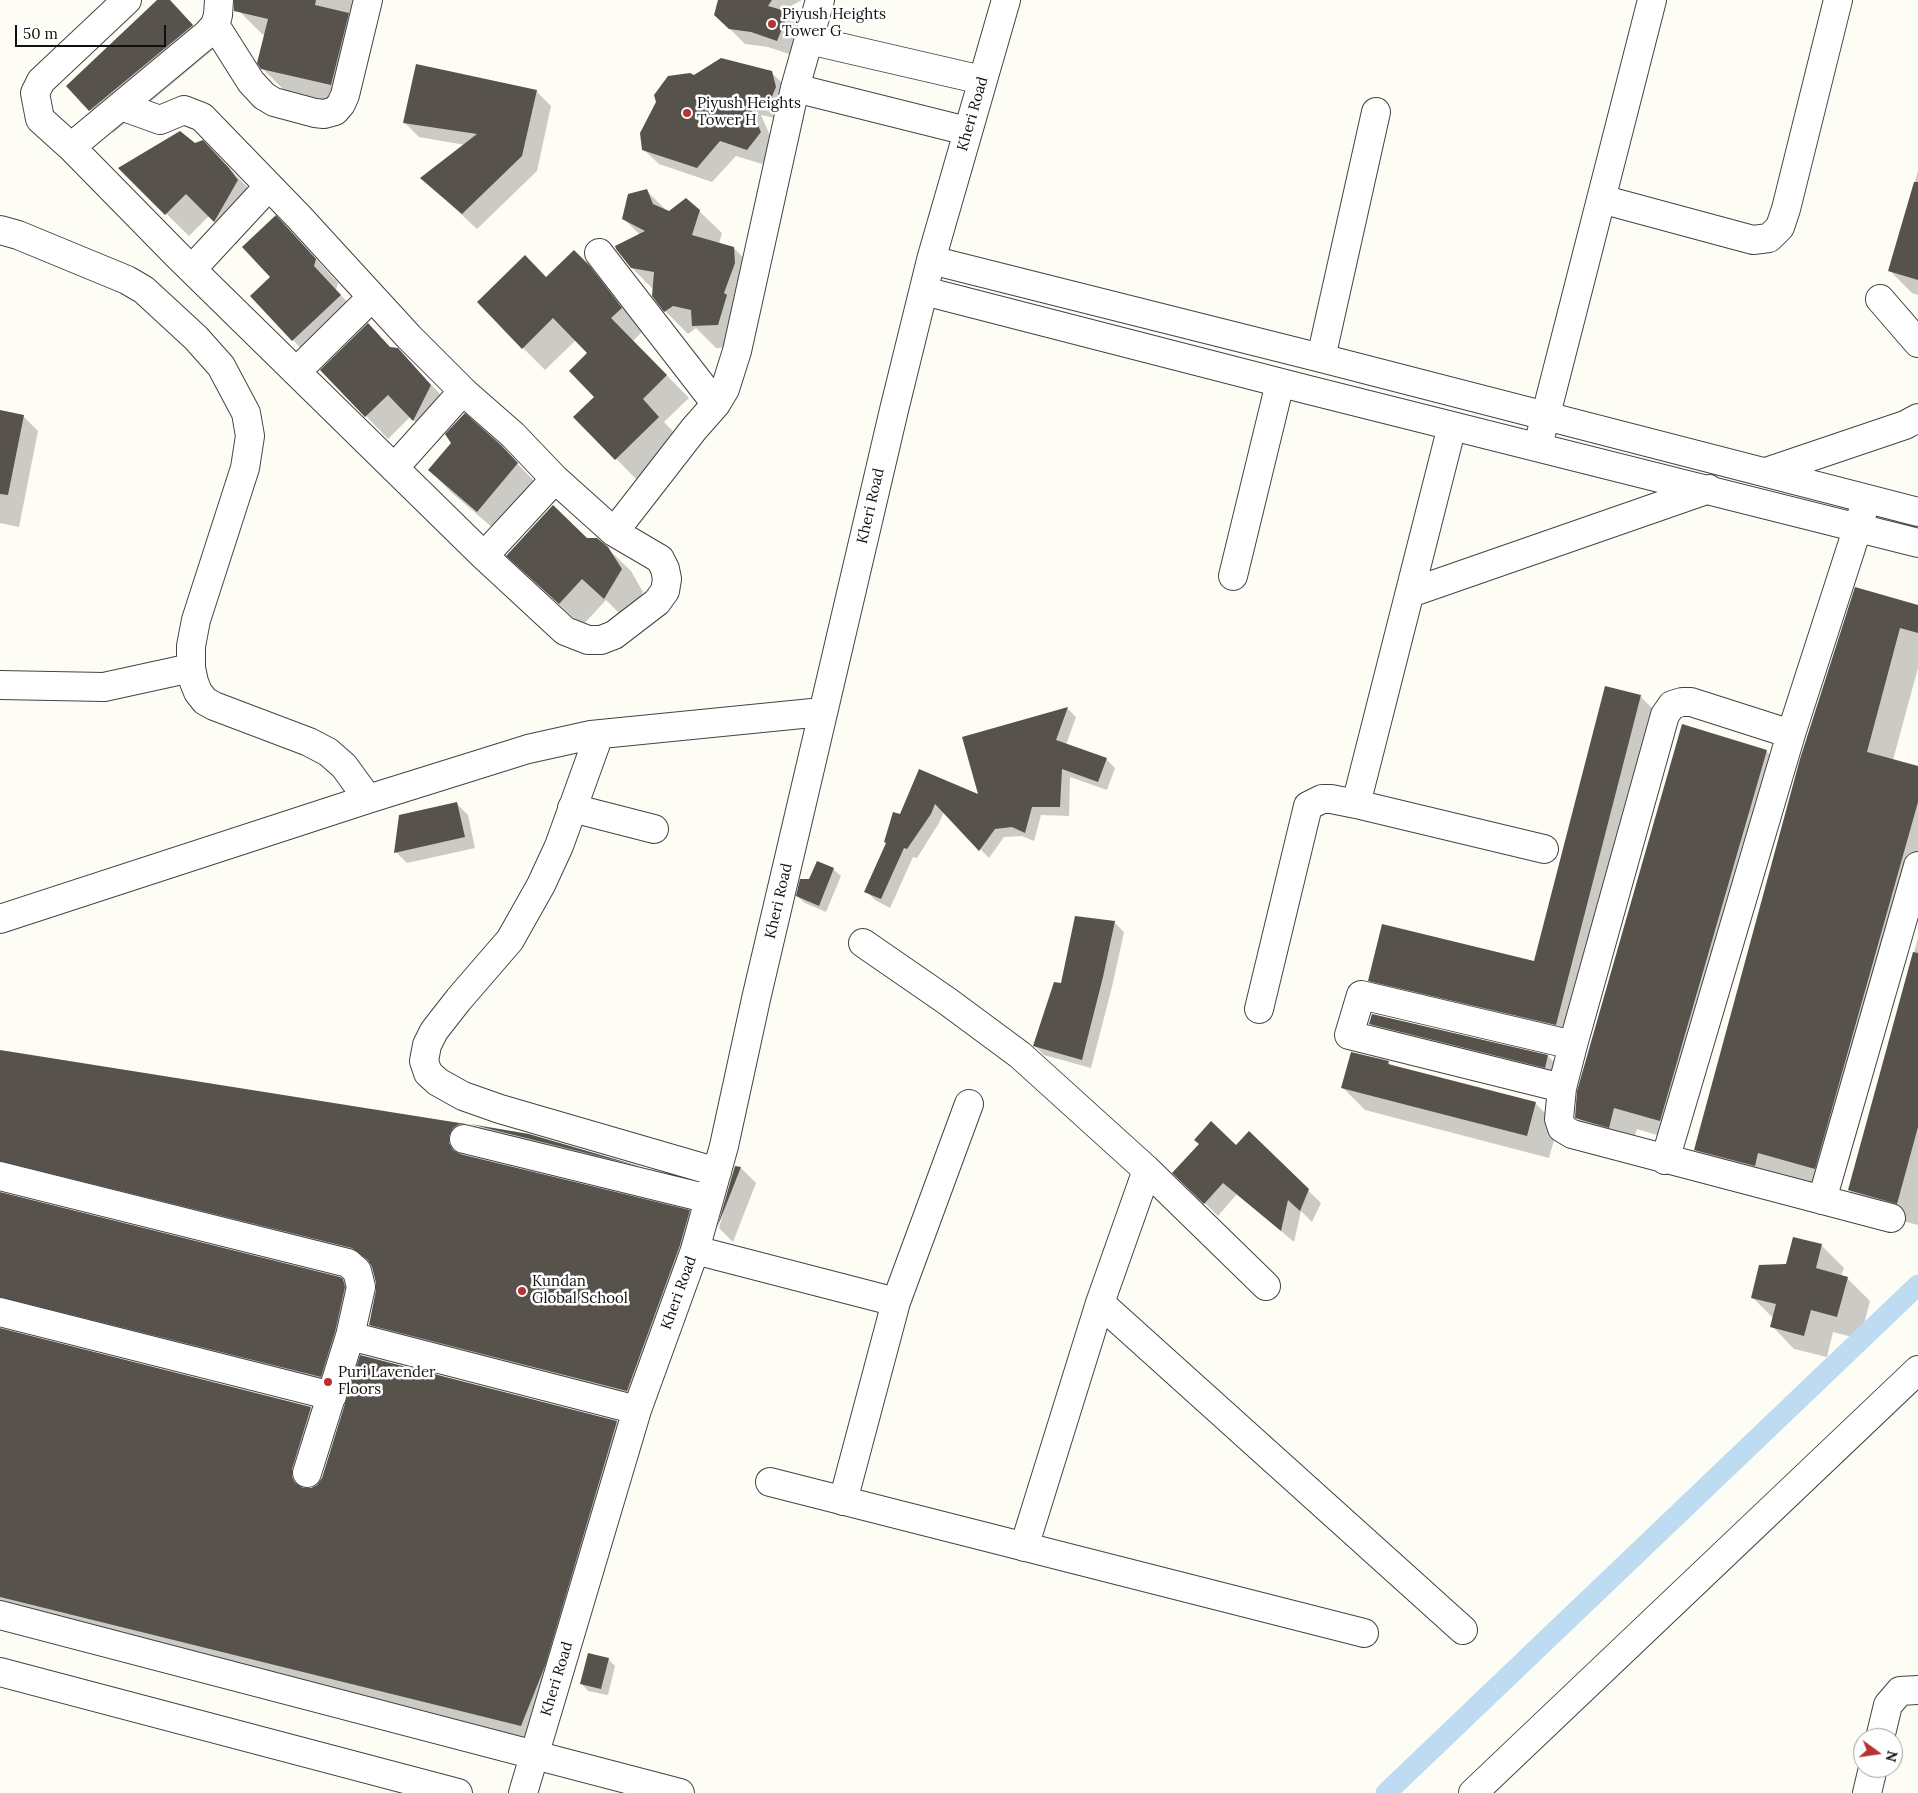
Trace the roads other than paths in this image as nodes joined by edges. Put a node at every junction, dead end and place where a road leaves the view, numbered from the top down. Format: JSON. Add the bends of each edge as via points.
{"nodes":[{"id":1,"x":126,"y":0,"type":"edge"},
{"id":2,"x":368,"y":0,"type":"edge"},
{"id":3,"x":820,"y":0,"type":"edge"},
{"id":4,"x":1006,"y":0,"type":"edge"},
{"id":5,"x":1652,"y":0,"type":"edge"},
{"id":6,"x":1838,"y":0,"type":"edge"},
{"id":7,"x":217,"y":12,"type":"edge"},
{"id":8,"x":809,"y":40,"type":"junction"},
{"id":9,"x":982,"y":80,"type":"junction"},
{"id":10,"x":795,"y":88,"type":"junction"},
{"id":11,"x":120,"y":106,"type":"junction"},
{"id":12,"x":1376,"y":112,"type":"dead end"},
{"id":13,"x":967,"y":131,"type":"junction"},
{"id":14,"x":71,"y":146,"type":"junction"},
{"id":15,"x":269,"y":186,"type":"junction"},
{"id":16,"x":1601,"y":199,"type":"junction"},
{"id":17,"x":0,"y":230,"type":"edge"},
{"id":18,"x":599,"y":253,"type":"dead end"},
{"id":19,"x":931,"y":260,"type":"junction"},
{"id":20,"x":192,"y":269,"type":"junction"},
{"id":21,"x":924,"y":291,"type":"junction"},
{"id":22,"x":372,"y":297,"type":"junction"},
{"id":23,"x":1880,"y":299,"type":"dead end"},
{"id":24,"x":1918,"y":343,"type":"edge"},
{"id":25,"x":1321,"y":358,"type":"junction"},
{"id":26,"x":296,"y":372,"type":"junction"},
{"id":27,"x":1280,"y":383,"type":"junction"},
{"id":28,"x":463,"y":391,"type":"junction"},
{"id":29,"x":716,"y":404,"type":"junction"},
{"id":30,"x":1545,"y":417,"type":"junction"},
{"id":31,"x":1918,"y":418,"type":"edge"},
{"id":32,"x":1452,"y":426,"type":"junction"},
{"id":33,"x":1537,"y":447,"type":"junction"},
{"id":34,"x":394,"y":468,"type":"junction"},
{"id":35,"x":1766,"y":472,"type":"junction"},
{"id":36,"x":555,"y":479,"type":"junction"},
{"id":37,"x":1709,"y":489,"type":"junction"},
{"id":38,"x":1867,"y":500,"type":"junction"},
{"id":39,"x":1918,"y":512,"type":"edge"},
{"id":40,"x":1858,"y":527,"type":"junction"},
{"id":41,"x":614,"y":532,"type":"junction"},
{"id":42,"x":1918,"y":543,"type":"edge"},
{"id":43,"x":484,"y":556,"type":"junction"},
{"id":44,"x":1233,"y":576,"type":"dead end"},
{"id":45,"x":1410,"y":593,"type":"junction"},
{"id":46,"x":191,"y":668,"type":"junction"},
{"id":47,"x":0,"y":684,"type":"edge"},
{"id":48,"x":822,"y":712,"type":"junction"},
{"id":49,"x":1791,"y":734,"type":"junction"},
{"id":50,"x":598,"y":735,"type":"junction"},
{"id":51,"x":368,"y":799,"type":"junction"},
{"id":52,"x":1356,"y":804,"type":"junction"},
{"id":53,"x":572,"y":808,"type":"junction"},
{"id":54,"x":654,"y":829,"type":"dead end"},
{"id":55,"x":1544,"y":849,"type":"dead end"},
{"id":56,"x":1918,"y":866,"type":"edge"},
{"id":57,"x":0,"y":919,"type":"edge"},
{"id":58,"x":863,"y":943,"type":"dead end"},
{"id":59,"x":1259,"y":1008,"type":"dead end"},
{"id":60,"x":1573,"y":1045,"type":"junction"},
{"id":61,"x":1562,"y":1088,"type":"junction"},
{"id":62,"x":970,"y":1104,"type":"dead end"},
{"id":63,"x":464,"y":1139,"type":"dead end"},
{"id":64,"x":1665,"y":1160,"type":"junction"},
{"id":65,"x":1147,"y":1170,"type":"junction"},
{"id":66,"x":717,"y":1172,"type":"junction"},
{"id":67,"x":0,"y":1176,"type":"edge"},
{"id":68,"x":709,"y":1199,"type":"junction"},
{"id":69,"x":1822,"y":1200,"type":"junction"},
{"id":70,"x":1891,"y":1218,"type":"dead end"},
{"id":71,"x":695,"y":1250,"type":"junction"},
{"id":72,"x":1266,"y":1286,"type":"dead end"},
{"id":73,"x":896,"y":1302,"type":"junction"},
{"id":74,"x":1100,"y":1303,"type":"junction"},
{"id":75,"x":0,"y":1312,"type":"edge"},
{"id":76,"x":350,"y":1336,"type":"junction"},
{"id":77,"x":1918,"y":1370,"type":"edge"},
{"id":78,"x":332,"y":1396,"type":"junction"},
{"id":79,"x":637,"y":1410,"type":"junction"},
{"id":80,"x":307,"y":1473,"type":"dead end"},
{"id":81,"x":770,"y":1482,"type":"dead end"},
{"id":82,"x":843,"y":1501,"type":"junction"},
{"id":83,"x":1024,"y":1547,"type":"junction"},
{"id":84,"x":0,"y":1615,"type":"edge"},
{"id":85,"x":1463,"y":1630,"type":"dead end"},
{"id":86,"x":1364,"y":1633,"type":"dead end"},
{"id":87,"x":0,"y":1672,"type":"edge"},
{"id":88,"x":1918,"y":1690,"type":"edge"},
{"id":89,"x":1882,"y":1728,"type":"edge"},
{"id":90,"x":533,"y":1755,"type":"junction"},
{"id":91,"x":1871,"y":1778,"type":"edge"},
{"id":92,"x":446,"y":1791,"type":"edge"},
{"id":93,"x":523,"y":1793,"type":"edge"},
{"id":94,"x":680,"y":1793,"type":"edge"},
{"id":95,"x":1473,"y":1793,"type":"edge"},
{"id":96,"x":1867,"y":1793,"type":"edge"}],
"edges":[{"from":1,"to":14,"type":"street","via":[[41,81],[35,94],[40,119]]},
{"from":2,"to":7,"type":"street","via":[[342,104],[335,111],[324,114],[274,102],[264,96],[252,82]]},
{"from":3,"to":8,"type":"street"},
{"from":4,"to":9,"type":"street","name":"Kheri Road"},
{"from":5,"to":16,"type":"street"},
{"from":6,"to":16,"type":"street","via":[[1786,210],[1780,227],[1769,238],[1753,240]]},
{"from":7,"to":11,"type":"street","via":[[207,34]]},
{"from":8,"to":9,"type":"street"},
{"from":8,"to":10,"type":"street"},
{"from":9,"to":13,"type":"street","name":"Kheri Road"},
{"from":10,"to":13,"type":"street"},
{"from":10,"to":29,"type":"street","via":[[737,351],[725,389]]},
{"from":11,"to":14,"type":"street"},
{"from":11,"to":15,"type":"street","via":[[160,120],[184,110],[202,117]]},
{"from":12,"to":25,"type":"street"},
{"from":13,"to":19,"type":"street","name":"Kheri Road"},
{"from":14,"to":20,"type":"street"},
{"from":15,"to":20,"type":"street"},
{"from":15,"to":22,"type":"street"},
{"from":16,"to":30,"type":"street"},
{"from":17,"to":46,"type":"street","via":[[127,280],[144,290],[221,366],[246,413],[250,436],[245,468],[196,620]]},
{"from":18,"to":29,"type":"street"},
{"from":19,"to":21,"type":"street","name":"Kheri Road"},
{"from":19,"to":25,"type":"street"},
{"from":20,"to":26,"type":"street"},
{"from":21,"to":27,"type":"street"},
{"from":21,"to":48,"type":"street","name":"Kheri Road"},
{"from":22,"to":26,"type":"street"},
{"from":22,"to":28,"type":"street"},
{"from":23,"to":24,"type":"street"},
{"from":25,"to":30,"type":"street"},
{"from":26,"to":34,"type":"street"},
{"from":27,"to":32,"type":"street"},
{"from":27,"to":44,"type":"street"},
{"from":28,"to":34,"type":"street"},
{"from":28,"to":36,"type":"street"},
{"from":29,"to":41,"type":"street"},
{"from":30,"to":33,"type":"street"},
{"from":30,"to":35,"type":"street"},
{"from":31,"to":35,"type":"street"},
{"from":32,"to":33,"type":"street"},
{"from":32,"to":45,"type":"street"},
{"from":33,"to":37,"type":"street"},
{"from":34,"to":43,"type":"street"},
{"from":35,"to":38,"type":"street"},
{"from":36,"to":41,"type":"street"},
{"from":36,"to":43,"type":"street"},
{"from":37,"to":40,"type":"street"},
{"from":37,"to":45,"type":"street"},
{"from":38,"to":39,"type":"street"},
{"from":38,"to":40,"type":"street"},
{"from":40,"to":42,"type":"street"},
{"from":40,"to":49,"type":"street"},
{"from":41,"to":43,"type":"street","via":[[660,559],[667,579],[665,591],[657,602],[614,635],[601,640],[588,640],[565,631]]},
{"from":45,"to":52,"type":"street"},
{"from":46,"to":47,"type":"street","via":[[104,687]]},
{"from":46,"to":51,"type":"street","via":[[198,692],[205,700],[328,752],[344,766]]},
{"from":48,"to":50,"type":"street"},
{"from":48,"to":66,"type":"street","name":"Kheri Road"},
{"from":49,"to":60,"type":"street","via":[[1691,702],[1672,705],[1665,715]]},
{"from":49,"to":64,"type":"street"},
{"from":50,"to":51,"type":"street","via":[[528,749]]},
{"from":50,"to":53,"type":"street"},
{"from":51,"to":57,"type":"street"},
{"from":52,"to":55,"type":"street"},
{"from":52,"to":59,"type":"street","via":[[1331,799],[1308,806]]},
{"from":53,"to":54,"type":"street"},
{"from":53,"to":66,"type":"street","via":[[541,885],[510,940],[434,1031],[424,1061],[428,1073],[463,1096],[500,1109]]},
{"from":56,"to":69,"type":"street"},
{"from":58,"to":65,"type":"street","via":[[1020,1055]]},
{"from":60,"to":61,"type":"street"},
{"from":60,"to":61,"type":"street","via":[[1361,994],[1349,1035]]},
{"from":61,"to":64,"type":"street","via":[[1559,1119],[1562,1128],[1572,1134]]},
{"from":62,"to":73,"type":"street"},
{"from":63,"to":68,"type":"street"},
{"from":64,"to":69,"type":"street"},
{"from":65,"to":72,"type":"street"},
{"from":65,"to":74,"type":"street"},
{"from":66,"to":68,"type":"street","name":"Kheri Road"},
{"from":67,"to":76,"type":"street","via":[[348,1263],[357,1271],[361,1288]]},
{"from":68,"to":71,"type":"street","name":"Kheri Road"},
{"from":69,"to":70,"type":"street"},
{"from":71,"to":73,"type":"street"},
{"from":71,"to":79,"type":"street","name":"Kheri Road"},
{"from":73,"to":82,"type":"street"},
{"from":74,"to":83,"type":"street"},
{"from":74,"to":85,"type":"street"},
{"from":75,"to":78,"type":"street"},
{"from":76,"to":78,"type":"street"},
{"from":76,"to":79,"type":"street"},
{"from":77,"to":95,"type":"street"},
{"from":78,"to":80,"type":"street"},
{"from":79,"to":90,"type":"street","name":"Kheri Road"},
{"from":81,"to":82,"type":"street"},
{"from":82,"to":83,"type":"street"},
{"from":83,"to":86,"type":"street"},
{"from":84,"to":90,"type":"street"},
{"from":87,"to":92,"type":"street"},
{"from":88,"to":89,"type":"street","via":[[1900,1691],[1888,1706]]},
{"from":90,"to":93,"type":"street","name":"Kheri Road"},
{"from":90,"to":94,"type":"street"},
{"from":91,"to":96,"type":"street"}]}
